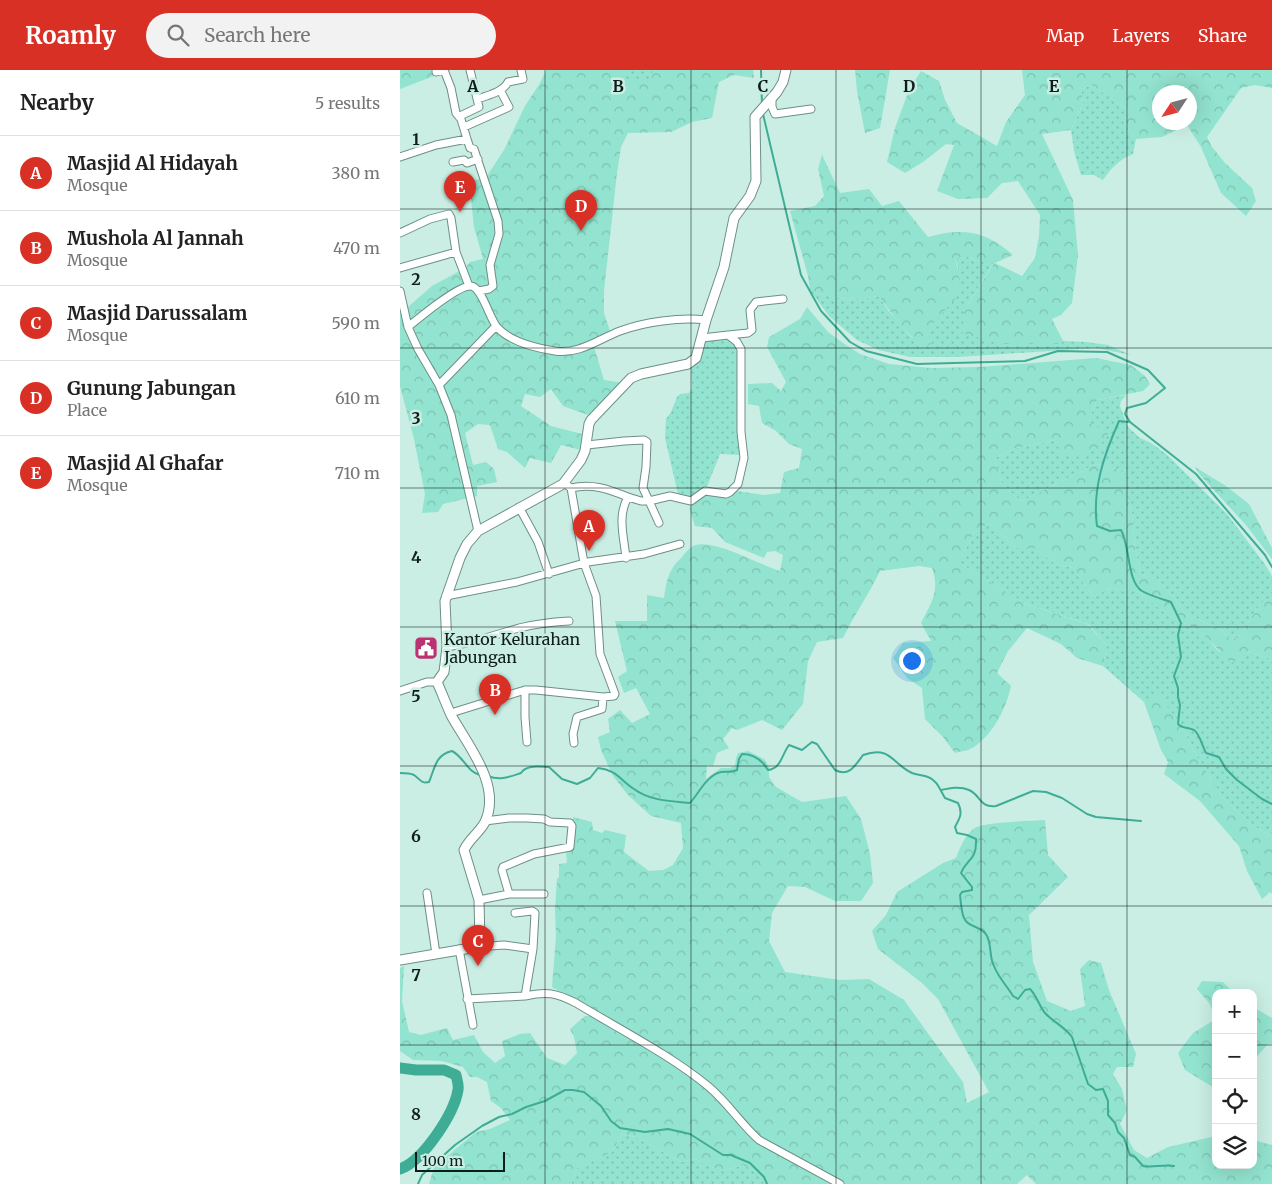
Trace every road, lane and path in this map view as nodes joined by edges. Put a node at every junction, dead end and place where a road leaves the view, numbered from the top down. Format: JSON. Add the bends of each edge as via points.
{"nodes":[{"id":1,"x":444,"y":70,"type":"edge"},
{"id":2,"x":470,"y":70,"type":"edge"},
{"id":3,"x":521,"y":70,"type":"edge"},
{"id":4,"x":786,"y":70,"type":"edge"},
{"id":5,"x":436,"y":72,"type":"dead end"},
{"id":6,"x":500,"y":90,"type":"junction"},
{"id":7,"x":478,"y":99,"type":"junction"},
{"id":8,"x":771,"y":100,"type":"junction"},
{"id":9,"x":811,"y":108,"type":"dead end"},
{"id":10,"x":460,"y":118,"type":"junction"},
{"id":11,"x":464,"y":127,"type":"junction"},
{"id":12,"x":467,"y":139,"type":"junction"},
{"id":13,"x":400,"y":157,"type":"edge"},
{"id":14,"x":478,"y":159,"type":"junction"},
{"id":15,"x":453,"y":162,"type":"dead end"},
{"id":16,"x":400,"y":233,"type":"edge"},
{"id":17,"x":456,"y":252,"type":"junction"},
{"id":18,"x":400,"y":268,"type":"edge"},
{"id":19,"x":469,"y":286,"type":"junction"},
{"id":20,"x":400,"y":291,"type":"edge"},
{"id":21,"x":478,"y":291,"type":"junction"},
{"id":22,"x":783,"y":300,"type":"dead end"},
{"id":23,"x":706,"y":320,"type":"junction"},
{"id":24,"x":496,"y":326,"type":"junction"},
{"id":25,"x":408,"y":327,"type":"junction"},
{"id":26,"x":728,"y":335,"type":"junction"},
{"id":27,"x":702,"y":338,"type":"junction"},
{"id":28,"x":439,"y":385,"type":"junction"},
{"id":29,"x":586,"y":445,"type":"junction"},
{"id":30,"x":567,"y":486,"type":"junction"},
{"id":31,"x":628,"y":497,"type":"junction"},
{"id":32,"x":649,"y":501,"type":"junction"},
{"id":33,"x":519,"y":507,"type":"junction"},
{"id":34,"x":659,"y":523,"type":"dead end"},
{"id":35,"x":478,"y":530,"type":"junction"},
{"id":36,"x":680,"y":544,"type":"dead end"},
{"id":37,"x":626,"y":558,"type":"junction"},
{"id":38,"x":584,"y":563,"type":"junction"},
{"id":39,"x":549,"y":574,"type":"junction"},
{"id":40,"x":446,"y":596,"type":"junction"},
{"id":41,"x":569,"y":621,"type":"dead end"},
{"id":42,"x":447,"y":646,"type":"junction"},
{"id":43,"x":437,"y":682,"type":"junction"},
{"id":44,"x":525,"y":690,"type":"junction"},
{"id":45,"x":400,"y":691,"type":"edge"},
{"id":46,"x":603,"y":697,"type":"junction"},
{"id":47,"x":451,"y":713,"type":"junction"},
{"id":48,"x":527,"y":742,"type":"dead end"},
{"id":49,"x":574,"y":743,"type":"dead end"},
{"id":50,"x":485,"y":821,"type":"junction"},
{"id":51,"x":427,"y":893,"type":"dead end"},
{"id":52,"x":509,"y":894,"type":"junction"},
{"id":53,"x":544,"y":894,"type":"dead end"},
{"id":54,"x":479,"y":900,"type":"junction"},
{"id":55,"x":515,"y":912,"type":"dead end"},
{"id":56,"x":477,"y":947,"type":"junction"},
{"id":57,"x":458,"y":949,"type":"junction"},
{"id":58,"x":533,"y":949,"type":"junction"},
{"id":59,"x":436,"y":954,"type":"junction"},
{"id":60,"x":400,"y":960,"type":"edge"},
{"id":61,"x":525,"y":996,"type":"junction"},
{"id":62,"x":467,"y":999,"type":"junction"},
{"id":63,"x":472,"y":1025,"type":"dead end"},
{"id":64,"x":840,"y":1184,"type":"edge"}],
"edges":[{"from":1,"to":5,"type":"street"},
{"from":1,"to":10,"type":"street"},
{"from":2,"to":7,"type":"street"},
{"from":3,"to":6,"type":"street","via":[[523,79],[508,82]]},
{"from":4,"to":8,"type":"street","via":[[783,82]]},
{"from":6,"to":7,"type":"street"},
{"from":6,"to":11,"type":"street","via":[[509,107]]},
{"from":7,"to":10,"type":"street","via":[[479,107]]},
{"from":8,"to":9,"type":"street","via":[[775,114]]},
{"from":8,"to":23,"type":"street","via":[[756,114],[756,181],[750,196],[734,218],[724,266]]},
{"from":10,"to":11,"type":"street"},
{"from":11,"to":12,"type":"street"},
{"from":12,"to":13,"type":"street"},
{"from":12,"to":14,"type":"street"},
{"from":14,"to":15,"type":"street","via":[[467,163],[464,160]]},
{"from":14,"to":21,"type":"street","via":[[496,213],[498,234],[490,265],[493,286]]},
{"from":16,"to":17,"type":"street","via":[[449,214]]},
{"from":17,"to":18,"type":"street"},
{"from":17,"to":19,"type":"street"},
{"from":19,"to":21,"type":"street"},
{"from":19,"to":25,"type":"street","via":[[445,298]]},
{"from":20,"to":25,"type":"street"},
{"from":21,"to":24,"type":"street"},
{"from":22,"to":26,"type":"street","via":[[756,302],[750,310],[752,330]]},
{"from":23,"to":24,"type":"street","via":[[685,318],[635,327],[564,352],[525,344]]},
{"from":23,"to":27,"type":"street"},
{"from":24,"to":28,"type":"street"},
{"from":25,"to":28,"type":"street"},
{"from":26,"to":27,"type":"street"},
{"from":26,"to":32,"type":"street","via":[[741,349],[744,455],[738,484],[728,494],[705,491],[691,501],[670,496]]},
{"from":27,"to":29,"type":"street","via":[[698,354],[688,364],[628,380],[591,420]]},
{"from":28,"to":35,"type":"street","via":[[451,415]]},
{"from":29,"to":30,"type":"street"},
{"from":29,"to":32,"type":"street","via":[[647,442],[643,488]]},
{"from":30,"to":31,"type":"street","via":[[605,488]]},
{"from":30,"to":33,"type":"street"},
{"from":30,"to":38,"type":"street"},
{"from":31,"to":32,"type":"street"},
{"from":31,"to":37,"type":"street","via":[[621,515]]},
{"from":32,"to":34,"type":"street"},
{"from":33,"to":35,"type":"street"},
{"from":33,"to":39,"type":"street","via":[[538,542]]},
{"from":35,"to":40,"type":"street","via":[[460,558]]},
{"from":36,"to":37,"type":"street"},
{"from":37,"to":38,"type":"street"},
{"from":38,"to":39,"type":"street"},
{"from":38,"to":46,"type":"street","via":[[596,596],[600,654],[614,694]]},
{"from":39,"to":40,"type":"street"},
{"from":40,"to":42,"type":"street"},
{"from":41,"to":42,"type":"street","via":[[548,622]]},
{"from":42,"to":43,"type":"street","via":[[444,672]]},
{"from":43,"to":45,"type":"street"},
{"from":43,"to":47,"type":"street"},
{"from":44,"to":46,"type":"street"},
{"from":44,"to":47,"type":"street"},
{"from":44,"to":48,"type":"street"},
{"from":46,"to":49,"type":"street","via":[[602,709],[576,717]]},
{"from":47,"to":50,"type":"street","via":[[484,774],[490,801]]},
{"from":50,"to":52,"type":"street","via":[[544,819],[572,826],[570,847],[534,854],[503,867]]},
{"from":50,"to":54,"type":"street","via":[[464,850]]},
{"from":51,"to":59,"type":"street"},
{"from":52,"to":53,"type":"street"},
{"from":52,"to":54,"type":"street"},
{"from":54,"to":56,"type":"street","via":[[480,944]]},
{"from":55,"to":58,"type":"street","via":[[534,912]]},
{"from":56,"to":57,"type":"street"},
{"from":56,"to":58,"type":"street"},
{"from":57,"to":59,"type":"street"},
{"from":57,"to":62,"type":"street"},
{"from":58,"to":61,"type":"street"},
{"from":59,"to":60,"type":"street"},
{"from":61,"to":62,"type":"street"},
{"from":61,"to":64,"type":"street","via":[[551,993],[576,1003],[672,1061],[708,1087],[759,1140]]},
{"from":62,"to":63,"type":"street"}]}
